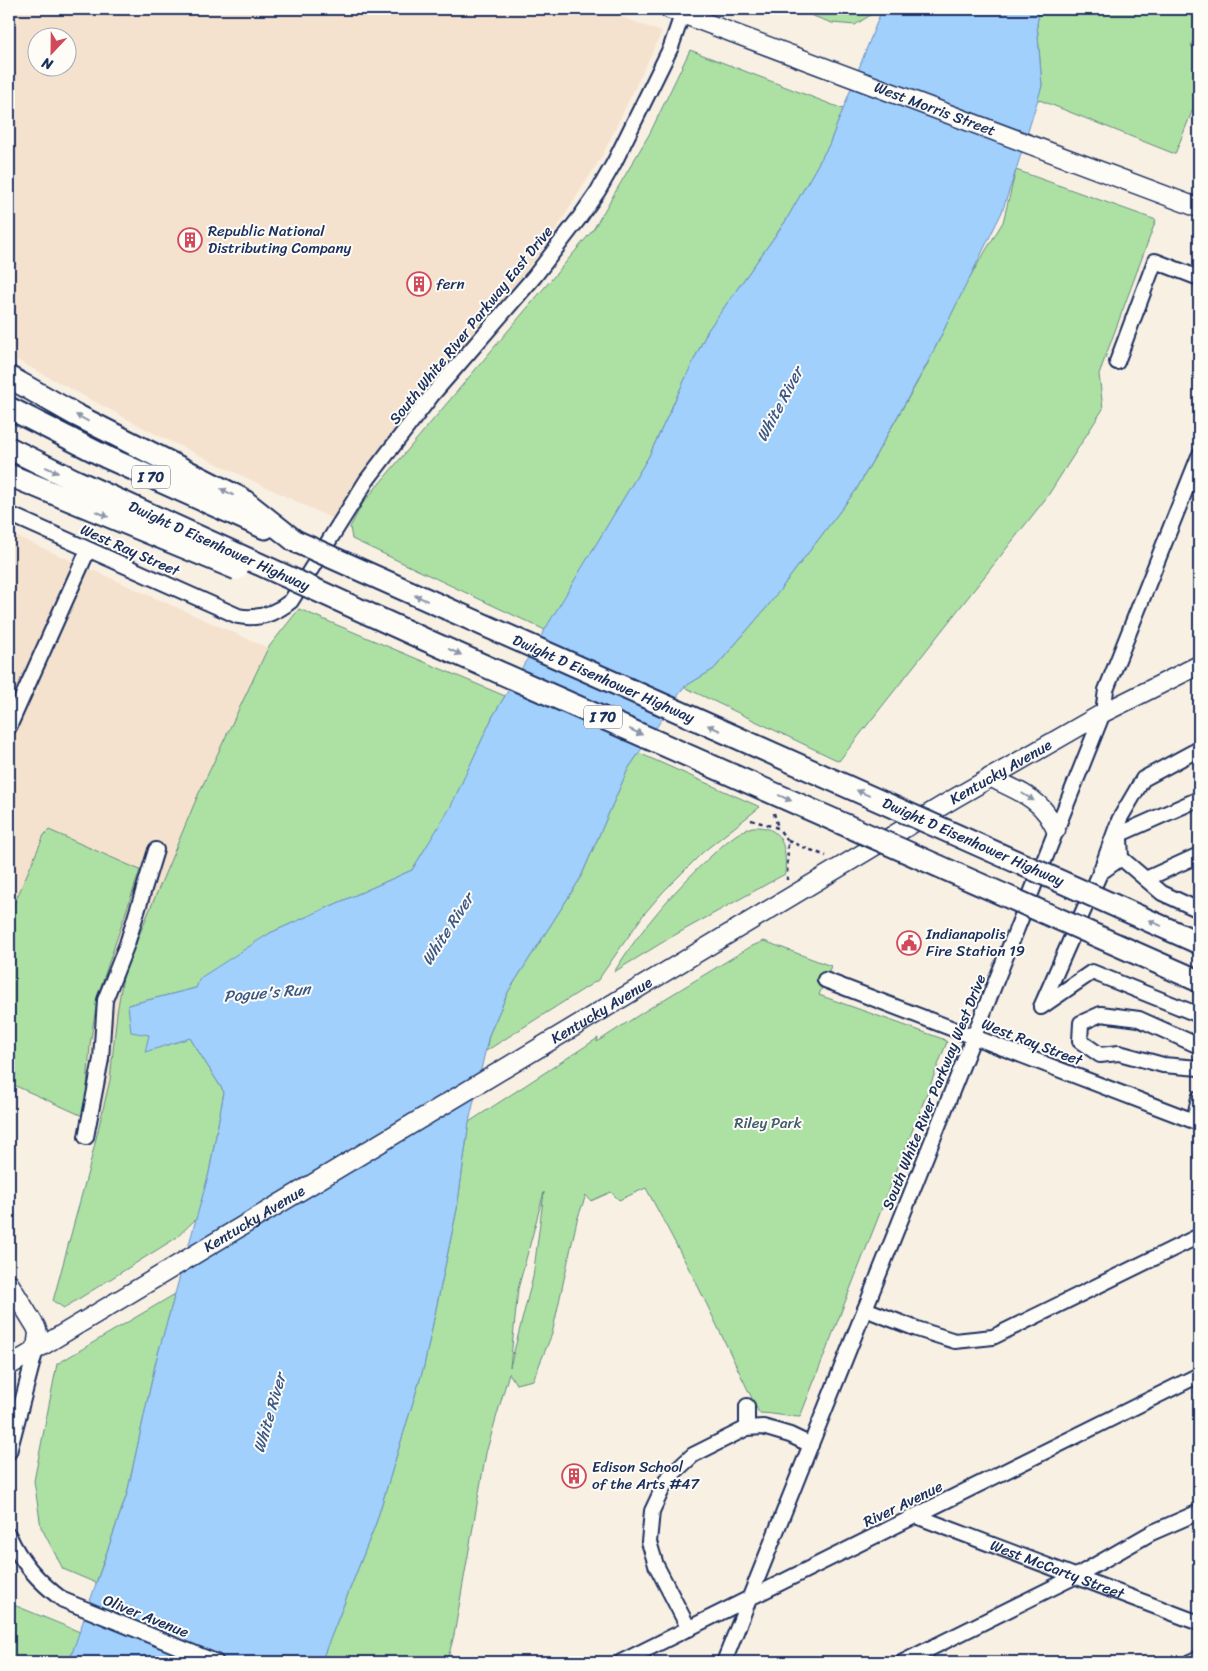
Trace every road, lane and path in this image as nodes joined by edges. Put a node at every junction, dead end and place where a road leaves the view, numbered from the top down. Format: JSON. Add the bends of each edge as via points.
{"nodes":[{"id":1,"x":678,"y":10,"type":"edge"},
{"id":2,"x":1199,"y":208,"type":"edge"},
{"id":3,"x":1199,"y":278,"type":"edge"},
{"id":4,"x":1117,"y":362,"type":"dead end"},
{"id":5,"x":9,"y":377,"type":"edge"},
{"id":6,"x":9,"y":408,"type":"edge"},
{"id":7,"x":9,"y":448,"type":"edge"},
{"id":8,"x":1199,"y":456,"type":"edge"},
{"id":9,"x":9,"y":475,"type":"edge"},
{"id":10,"x":9,"y":514,"type":"edge"},
{"id":11,"x":295,"y":541,"type":"junction"},
{"id":12,"x":88,"y":550,"type":"junction"},
{"id":13,"x":238,"y":616,"type":"joint"},
{"id":14,"x":426,"y":640,"type":"junction"},
{"id":15,"x":1199,"y":665,"type":"edge"},
{"id":16,"x":1103,"y":713,"type":"junction"},
{"id":17,"x":9,"y":727,"type":"edge"},
{"id":18,"x":1199,"y":749,"type":"edge"},
{"id":19,"x":990,"y":777,"type":"junction"},
{"id":20,"x":1199,"y":799,"type":"edge"},
{"id":21,"x":751,"y":820,"type":"dead end"},
{"id":22,"x":1119,"y":827,"type":"junction"},
{"id":23,"x":1056,"y":830,"type":"junction"},
{"id":24,"x":788,"y":841,"type":"junction"},
{"id":25,"x":156,"y":850,"type":"dead end"},
{"id":26,"x":1199,"y":855,"type":"edge"},
{"id":27,"x":1121,"y":858,"type":"junction"},
{"id":28,"x":844,"y":864,"type":"junction"},
{"id":29,"x":1100,"y":873,"type":"junction"},
{"id":30,"x":1146,"y":879,"type":"junction"},
{"id":31,"x":786,"y":899,"type":"junction"},
{"id":32,"x":1199,"y":910,"type":"edge"},
{"id":33,"x":1199,"y":944,"type":"edge"},
{"id":34,"x":825,"y":980,"type":"dead end"},
{"id":35,"x":1199,"y":981,"type":"edge"},
{"id":36,"x":1199,"y":1015,"type":"edge"},
{"id":37,"x":973,"y":1038,"type":"junction"},
{"id":38,"x":1199,"y":1046,"type":"edge"},
{"id":39,"x":1199,"y":1068,"type":"edge"},
{"id":40,"x":1199,"y":1098,"type":"edge"},
{"id":41,"x":1197,"y":1122,"type":"edge"},
{"id":42,"x":86,"y":1137,"type":"dead end"},
{"id":43,"x":1199,"y":1236,"type":"edge"},
{"id":44,"x":9,"y":1283,"type":"edge"},
{"id":45,"x":865,"y":1309,"type":"junction"},
{"id":46,"x":36,"y":1349,"type":"junction"},
{"id":47,"x":9,"y":1366,"type":"edge"},
{"id":48,"x":1199,"y":1375,"type":"edge"},
{"id":49,"x":747,"y":1406,"type":"dead end"},
{"id":50,"x":747,"y":1428,"type":"junction"},
{"id":51,"x":811,"y":1446,"type":"junction"},
{"id":52,"x":9,"y":1451,"type":"edge"},
{"id":53,"x":1199,"y":1512,"type":"edge"},
{"id":54,"x":916,"y":1516,"type":"junction"},
{"id":55,"x":9,"y":1536,"type":"edge"},
{"id":56,"x":1076,"y":1576,"type":"junction"},
{"id":57,"x":750,"y":1598,"type":"junction"},
{"id":58,"x":1199,"y":1623,"type":"edge"},
{"id":59,"x":689,"y":1629,"type":"junction"},
{"id":60,"x":1199,"y":1658,"type":"edge"},
{"id":61,"x":216,"y":1662,"type":"edge"},
{"id":62,"x":621,"y":1662,"type":"edge"},
{"id":63,"x":724,"y":1662,"type":"edge"},
{"id":64,"x":903,"y":1662,"type":"edge"},
{"id":65,"x":1190,"y":1662,"type":"edge"}],
"edges":[{"from":1,"to":2,"type":"main road","name":"West Morris Street"},
{"from":1,"to":13,"type":"street","name":"South White River Parkway East Drive","via":[[670,47],[614,164],[580,217],[366,480],[291,602],[265,616]]},
{"from":3,"to":4,"type":"street","via":[[1155,261]]},
{"from":11,"to":5,"type":"highway","one_way":true,"via":[[242,499]]},
{"from":6,"to":11,"type":"highway","name":"Dwight D Eisenhower Highway","number":"I 70","via":[[106,457]]},
{"from":7,"to":14,"type":"highway","name":"Dwight D Eisenhower Highway","number":"I 70","one_way":true,"bridge":true},
{"from":8,"to":16,"type":"street","name":"South White River Parkway West Drive","via":[[1106,690]]},
{"from":9,"to":14,"type":"highway","one_way":true,"bridge":true,"via":[[201,555]]},
{"from":10,"to":12,"type":"street","name":"West Ray Street"},
{"from":33,"to":11,"type":"highway","name":"Dwight D Eisenhower Highway","number":"I 70","one_way":true,"bridge":true},
{"from":12,"to":13,"type":"street","name":"West Ray Street"},
{"from":12,"to":17,"type":"street"},
{"from":14,"to":35,"type":"highway","name":"Dwight D Eisenhower Highway","number":"I 70","one_way":true,"bridge":true},
{"from":15,"to":16,"type":"main road","name":"Kentucky Avenue"},
{"from":16,"to":19,"type":"main road","name":"Kentucky Avenue"},
{"from":16,"to":23,"type":"street","name":"South White River Parkway West Drive"},
{"from":18,"to":22,"type":"street","via":[[1143,778]]},
{"from":19,"to":23,"type":"main road","one_way":true,"via":[[1036,802]]},
{"from":19,"to":28,"type":"main road","name":"Kentucky Avenue"},
{"from":20,"to":22,"type":"street"},
{"from":21,"to":24,"type":"path","via":[[778,828]]},
{"from":22,"to":27,"type":"street"},
{"from":22,"to":29,"type":"street"},
{"from":23,"to":37,"type":"street","name":"South White River Parkway West Drive"},
{"from":24,"to":28,"type":"path"},
{"from":24,"to":31,"type":"path"},
{"from":25,"to":42,"type":"street","via":[[127,944],[105,1000],[101,1059]]},
{"from":26,"to":30,"type":"street"},
{"from":27,"to":29,"type":"street"},
{"from":27,"to":30,"type":"street"},
{"from":28,"to":31,"type":"main road","name":"Kentucky Avenue"},
{"from":29,"to":36,"type":"street","via":[[1041,1007],[1092,972]]},
{"from":30,"to":32,"type":"street","via":[[1162,893]]},
{"from":31,"to":46,"type":"main road","name":"Kentucky Avenue"},
{"from":34,"to":37,"type":"street","name":"West Ray Street"},
{"from":37,"to":41,"type":"street","name":"West Ray Street"},
{"from":37,"to":45,"type":"street","name":"South White River Parkway West Drive"},
{"from":38,"to":39,"type":"street","via":[[1139,1019],[1101,1014],[1081,1023],[1080,1041],[1100,1055],[1119,1053],[1163,1065]]},
{"from":40,"to":41,"type":"street"},
{"from":43,"to":45,"type":"street","via":[[993,1338],[955,1341]]},
{"from":44,"to":46,"type":"main road","via":[[36,1327]]},
{"from":45,"to":51,"type":"street","name":"South White River Parkway West Drive"},
{"from":46,"to":47,"type":"main road","name":"Kentucky Avenue"},
{"from":46,"to":52,"type":"street"},
{"from":48,"to":54,"type":"street","name":"River Avenue"},
{"from":49,"to":50,"type":"street"},
{"from":50,"to":51,"type":"street","via":[[763,1426]]},
{"from":50,"to":59,"type":"street","via":[[693,1455],[667,1479],[652,1511],[649,1542],[656,1565]]},
{"from":51,"to":57,"type":"street","name":"South White River Parkway West Drive"},
{"from":53,"to":56,"type":"street","via":[[1151,1533]]},
{"from":54,"to":56,"type":"street","name":"West McCarty Street"},
{"from":54,"to":57,"type":"street","name":"River Avenue"},
{"from":55,"to":61,"type":"street","name":"Oliver Avenue","via":[[34,1575],[63,1600]]},
{"from":56,"to":58,"type":"street","name":"West McCarty Street"},
{"from":56,"to":64,"type":"street"},
{"from":57,"to":59,"type":"street","name":"River Avenue"},
{"from":57,"to":63,"type":"street","name":"South White River Parkway West Drive"},
{"from":59,"to":62,"type":"street","name":"River Avenue"},
{"from":60,"to":65,"type":"street"}]}
